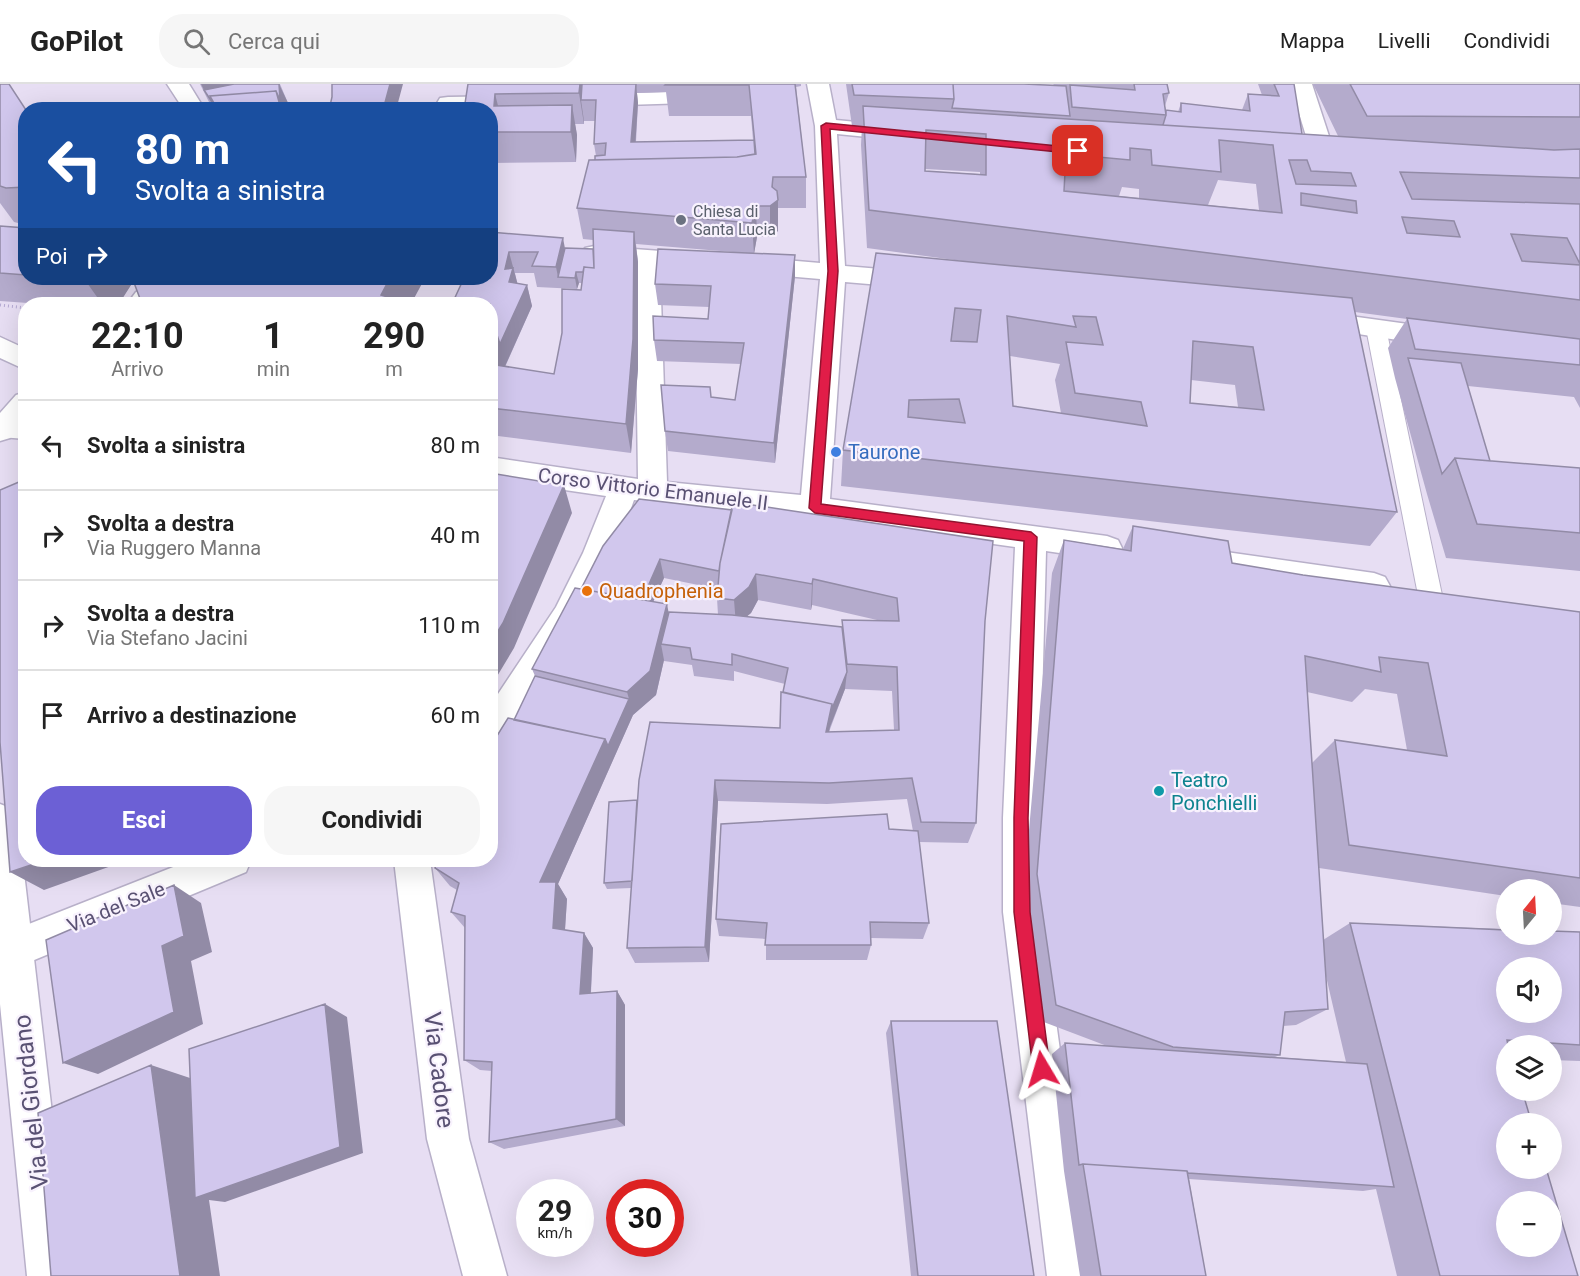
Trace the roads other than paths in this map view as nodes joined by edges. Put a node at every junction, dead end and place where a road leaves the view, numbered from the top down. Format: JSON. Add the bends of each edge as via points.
{"nodes":[{"id":1,"x":178,"y":84,"type":"edge"},
{"id":2,"x":1301,"y":84,"type":"edge"},
{"id":3,"x":819,"y":89,"type":"edge"},
{"id":4,"x":795,"y":94,"type":"edge"},
{"id":5,"x":735,"y":96,"type":"edge"},
{"id":6,"x":449,"y":99,"type":"edge"},
{"id":7,"x":568,"y":100,"type":"edge"},
{"id":8,"x":532,"y":101,"type":"edge"},
{"id":9,"x":190,"y":102,"type":"edge"},
{"id":10,"x":826,"y":126,"type":"junction"},
{"id":11,"x":932,"y":136,"type":"edge"},
{"id":12,"x":1308,"y":173,"type":"edge"},
{"id":13,"x":569,"y":252,"type":"edge"},
{"id":14,"x":647,"y":258,"type":"junction"},
{"id":15,"x":833,"y":271,"type":"junction"},
{"id":16,"x":939,"y":282,"type":"edge"},
{"id":17,"x":177,"y":285,"type":"edge"},
{"id":18,"x":147,"y":297,"type":"edge"},
{"id":19,"x":1293,"y":318,"type":"edge"},
{"id":20,"x":1376,"y":328,"type":"junction"},
{"id":21,"x":1467,"y":341,"type":"edge"},
{"id":22,"x":0,"y":346,"type":"edge"},
{"id":23,"x":18,"y":356,"type":"edge"},
{"id":24,"x":18,"y":416,"type":"edge"},
{"id":25,"x":10,"y":430,"type":"edge"},
{"id":26,"x":498,"y":469,"type":"edge"},
{"id":27,"x":639,"y":490,"type":"junction"},
{"id":28,"x":815,"y":508,"type":"junction"},
{"id":29,"x":1031,"y":537,"type":"junction"},
{"id":30,"x":1135,"y":551,"type":"edge"},
{"id":31,"x":1193,"y":559,"type":"edge"},
{"id":32,"x":1441,"y":597,"type":"joint"},
{"id":33,"x":498,"y":722,"type":"edge"},
{"id":34,"x":0,"y":821,"type":"edge"},
{"id":35,"x":216,"y":867,"type":"edge"},
{"id":36,"x":413,"y":867,"type":"edge"},
{"id":37,"x":7,"y":952,"type":"edge"},
{"id":38,"x":49,"y":1276,"type":"edge"},
{"id":39,"x":485,"y":1276,"type":"edge"},
{"id":40,"x":1069,"y":1276,"type":"edge"}],
"edges":[{"from":1,"to":9,"type":"street"},
{"from":2,"to":12,"type":"street","via":[[1337,176]]},
{"from":3,"to":4,"type":"street"},
{"from":3,"to":10,"type":"street"},
{"from":5,"to":7,"type":"street"},
{"from":6,"to":8,"type":"street"},
{"from":10,"to":11,"type":"street"},
{"from":10,"to":15,"type":"street"},
{"from":13,"to":14,"type":"street"},
{"from":14,"to":15,"type":"street"},
{"from":14,"to":27,"type":"street"},
{"from":15,"to":16,"type":"street"},
{"from":15,"to":28,"type":"street"},
{"from":17,"to":18,"type":"street"},
{"from":19,"to":20,"type":"street"},
{"from":20,"to":21,"type":"street"},
{"from":20,"to":32,"type":"street"},
{"from":22,"to":23,"type":"street"},
{"from":24,"to":25,"type":"street"},
{"from":26,"to":27,"type":"street","name":"Corso Vittorio Emanuele II"},
{"from":27,"to":28,"type":"street","name":"Corso Vittorio Emanuele II"},
{"from":27,"to":33,"type":"street","via":[[612,522],[563,621]]},
{"from":28,"to":29,"type":"street","name":"Corso Vittorio Emanuele II"},
{"from":29,"to":30,"type":"street","name":"Corso Vittorio Emanuele II"},
{"from":29,"to":40,"type":"street","via":[[1021,818],[1022,912]]},
{"from":31,"to":32,"type":"street"},
{"from":34,"to":37,"type":"street","name":"Via del Giordano"},
{"from":35,"to":37,"type":"street","name":"Via del Sale"},
{"from":36,"to":39,"type":"street","name":"Via Cadore","via":[[448,1139]]},
{"from":37,"to":38,"type":"street","name":"Via del Giordano"}]}
